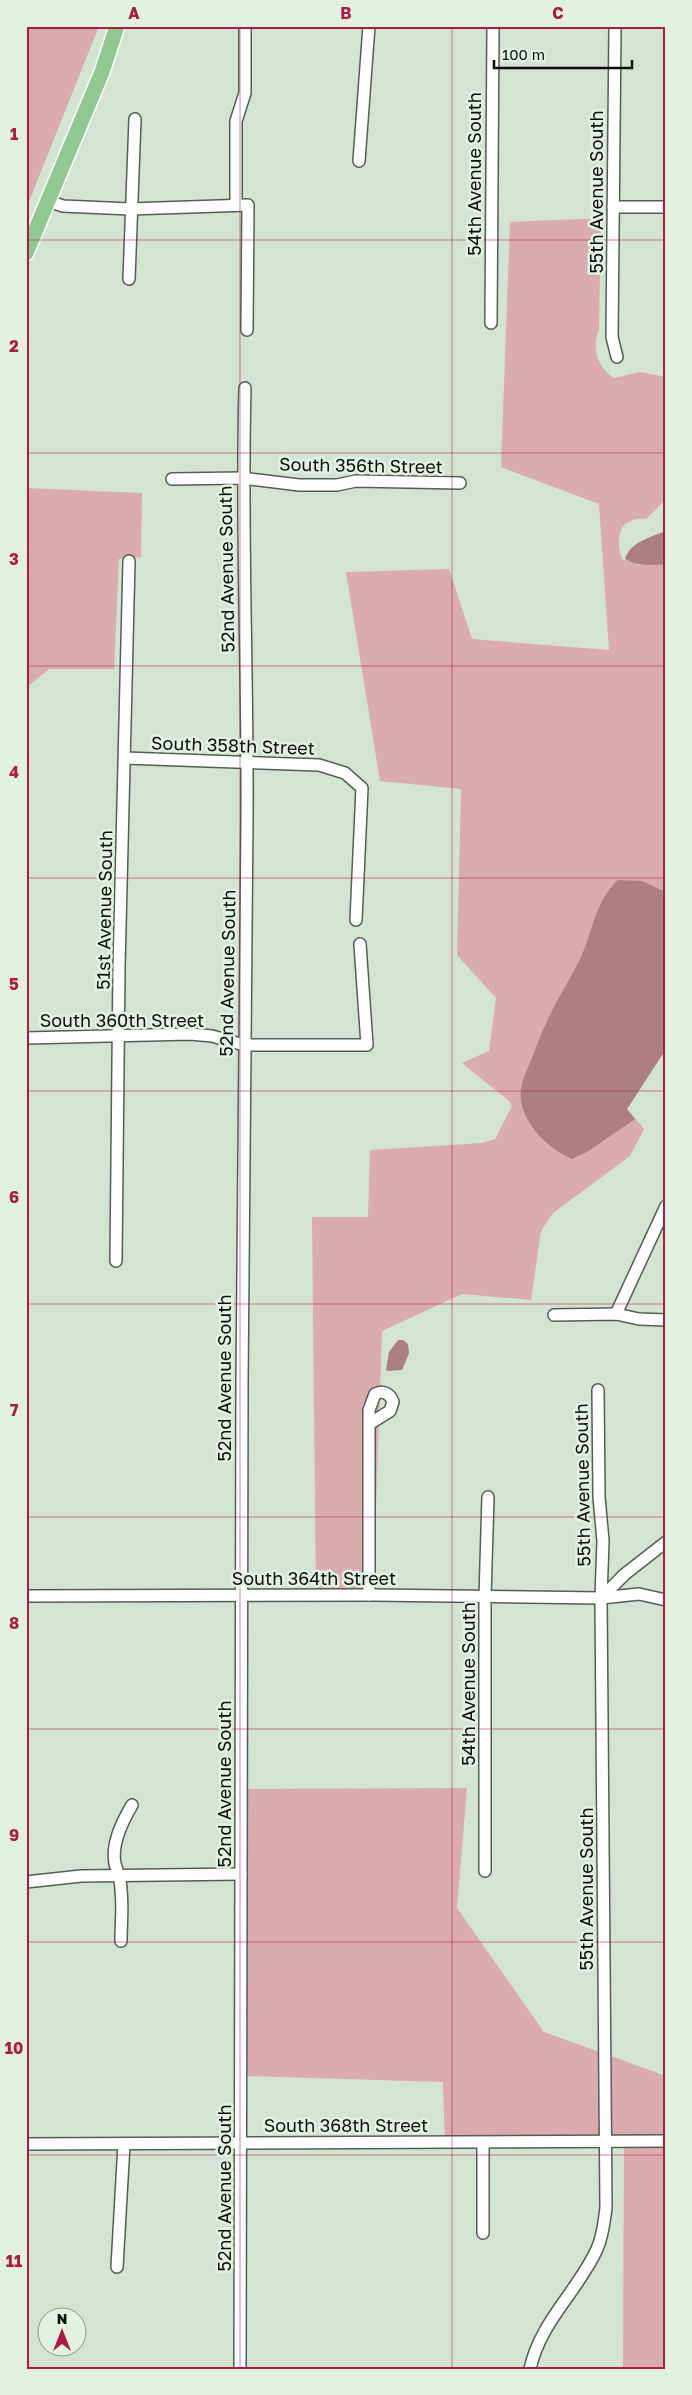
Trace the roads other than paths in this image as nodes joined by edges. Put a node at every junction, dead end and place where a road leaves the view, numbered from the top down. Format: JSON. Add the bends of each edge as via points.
{"nodes":[{"id":1,"x":117,"y":26,"type":"edge"},
{"id":2,"x":244,"y":26,"type":"edge"},
{"id":3,"x":369,"y":26,"type":"edge"},
{"id":4,"x":493,"y":26,"type":"edge"},
{"id":5,"x":615,"y":26,"type":"edge"},
{"id":6,"x":135,"y":119,"type":"dead end"},
{"id":7,"x":359,"y":161,"type":"dead end"},
{"id":8,"x":48,"y":201,"type":"junction"},
{"id":9,"x":236,"y":205,"type":"junction"},
{"id":10,"x":613,"y":207,"type":"junction"},
{"id":11,"x":666,"y":207,"type":"edge"},
{"id":12,"x":130,"y":209,"type":"junction"},
{"id":13,"x":26,"y":253,"type":"edge"},
{"id":14,"x":129,"y":279,"type":"dead end"},
{"id":15,"x":491,"y":322,"type":"dead end"},
{"id":16,"x":247,"y":330,"type":"dead end"},
{"id":17,"x":617,"y":357,"type":"dead end"},
{"id":18,"x":245,"y":388,"type":"dead end"},
{"id":19,"x":172,"y":478,"type":"dead end"},
{"id":20,"x":242,"y":478,"type":"junction"},
{"id":21,"x":460,"y":484,"type":"dead end"},
{"id":22,"x":129,"y":561,"type":"dead end"},
{"id":23,"x":125,"y":758,"type":"junction"},
{"id":24,"x":246,"y":761,"type":"junction"},
{"id":25,"x":356,"y":920,"type":"dead end"},
{"id":26,"x":360,"y":944,"type":"dead end"},
{"id":27,"x":120,"y":1036,"type":"junction"},
{"id":28,"x":26,"y":1038,"type":"edge"},
{"id":29,"x":244,"y":1045,"type":"junction"},
{"id":30,"x":666,"y":1206,"type":"edge"},
{"id":31,"x":116,"y":1261,"type":"dead end"},
{"id":32,"x":616,"y":1314,"type":"junction"},
{"id":33,"x":554,"y":1315,"type":"dead end"},
{"id":34,"x":666,"y":1320,"type":"edge"},
{"id":35,"x":598,"y":1390,"type":"dead end"},
{"id":36,"x":369,"y":1424,"type":"dead end"},
{"id":37,"x":488,"y":1497,"type":"dead end"},
{"id":38,"x":666,"y":1542,"type":"edge"},
{"id":39,"x":369,"y":1595,"type":"junction"},
{"id":40,"x":26,"y":1596,"type":"edge"},
{"id":41,"x":241,"y":1596,"type":"junction"},
{"id":42,"x":485,"y":1597,"type":"junction"},
{"id":43,"x":601,"y":1598,"type":"junction"},
{"id":44,"x":666,"y":1600,"type":"edge"},
{"id":45,"x":132,"y":1805,"type":"dead end"},
{"id":46,"x":485,"y":1871,"type":"dead end"},
{"id":47,"x":241,"y":1874,"type":"junction"},
{"id":48,"x":120,"y":1876,"type":"junction"},
{"id":49,"x":26,"y":1882,"type":"edge"},
{"id":50,"x":121,"y":1941,"type":"dead end"},
{"id":51,"x":666,"y":2141,"type":"edge"},
{"id":52,"x":243,"y":2142,"type":"junction"},
{"id":53,"x":605,"y":2142,"type":"junction"},
{"id":54,"x":483,"y":2143,"type":"junction"},
{"id":55,"x":26,"y":2144,"type":"edge"},
{"id":56,"x":124,"y":2144,"type":"junction"},
{"id":57,"x":483,"y":2233,"type":"dead end"},
{"id":58,"x":117,"y":2267,"type":"dead end"},
{"id":59,"x":240,"y":2369,"type":"edge"},
{"id":60,"x":530,"y":2369,"type":"edge"}],
"edges":[{"from":1,"to":8,"type":"main road","via":[[102,72]]},
{"from":2,"to":9,"type":"street","via":[[245,93],[236,121]]},
{"from":3,"to":7,"type":"street"},
{"from":4,"to":15,"type":"street","name":"54th Avenue South"},
{"from":5,"to":10,"type":"street","name":"55th Avenue South"},
{"from":6,"to":12,"type":"street"},
{"from":8,"to":12,"type":"street","via":[[63,206]]},
{"from":8,"to":13,"type":"main road"},
{"from":9,"to":12,"type":"street"},
{"from":9,"to":16,"type":"street","via":[[248,205]]},
{"from":10,"to":11,"type":"street"},
{"from":10,"to":17,"type":"street","name":"55th Avenue South","via":[[612,337]]},
{"from":12,"to":14,"type":"street"},
{"from":18,"to":20,"type":"street","name":"52nd Avenue South"},
{"from":19,"to":20,"type":"street","name":"South 356th Street"},
{"from":20,"to":21,"type":"street","name":"South 356th Street","via":[[299,484],[337,484],[356,480]]},
{"from":20,"to":24,"type":"street","name":"52nd Avenue South"},
{"from":22,"to":23,"type":"street","name":"51st Avenue South"},
{"from":23,"to":24,"type":"street","name":"South 358th Street"},
{"from":23,"to":27,"type":"street","name":"51st Avenue South"},
{"from":24,"to":25,"type":"street","name":"South 358th Street","via":[[319,765],[345,774],[362,788]]},
{"from":24,"to":29,"type":"street","name":"52nd Avenue South"},
{"from":26,"to":29,"type":"street","name":"South 360th Street","via":[[367,1045]]},
{"from":27,"to":28,"type":"street","name":"South 360th Street"},
{"from":27,"to":29,"type":"street","name":"South 360th Street","via":[[190,1034]]},
{"from":27,"to":31,"type":"street","name":"51st Avenue South"},
{"from":29,"to":41,"type":"street","name":"52nd Avenue South"},
{"from":30,"to":32,"type":"street"},
{"from":32,"to":33,"type":"street"},
{"from":32,"to":34,"type":"street"},
{"from":35,"to":43,"type":"street","name":"55th Avenue South","via":[[599,1497],[603,1541]]},
{"from":36,"to":39,"type":"street"},
{"from":37,"to":42,"type":"street","name":"54th Avenue South"},
{"from":38,"to":43,"type":"street","via":[[624,1574]]},
{"from":39,"to":41,"type":"street","name":"South 364th Street"},
{"from":39,"to":42,"type":"street","name":"South 364th Street"},
{"from":40,"to":41,"type":"street","name":"South 364th Street"},
{"from":41,"to":47,"type":"street","name":"52nd Avenue South"},
{"from":42,"to":43,"type":"street","name":"South 364th Street"},
{"from":42,"to":46,"type":"street","name":"54th Avenue South"},
{"from":43,"to":44,"type":"street","name":"South 364th Street","via":[[646,1594]]},
{"from":43,"to":53,"type":"street","name":"55th Avenue South"},
{"from":45,"to":48,"type":"street","via":[[123,1820],[114,1852]]},
{"from":47,"to":48,"type":"street"},
{"from":47,"to":52,"type":"street","name":"52nd Avenue South"},
{"from":48,"to":49,"type":"street"},
{"from":48,"to":50,"type":"street"},
{"from":51,"to":53,"type":"street","name":"South 368th Street"},
{"from":52,"to":54,"type":"street","name":"South 368th Street"},
{"from":52,"to":56,"type":"street","name":"South 368th Street"},
{"from":52,"to":59,"type":"street","name":"52nd Avenue South"},
{"from":53,"to":54,"type":"street","name":"South 368th Street"},
{"from":53,"to":60,"type":"street","name":"55th Avenue South","via":[[606,2208],[600,2242],[548,2325]]},
{"from":54,"to":57,"type":"street"},
{"from":55,"to":56,"type":"street","name":"South 368th Street"},
{"from":56,"to":58,"type":"street"}]}
